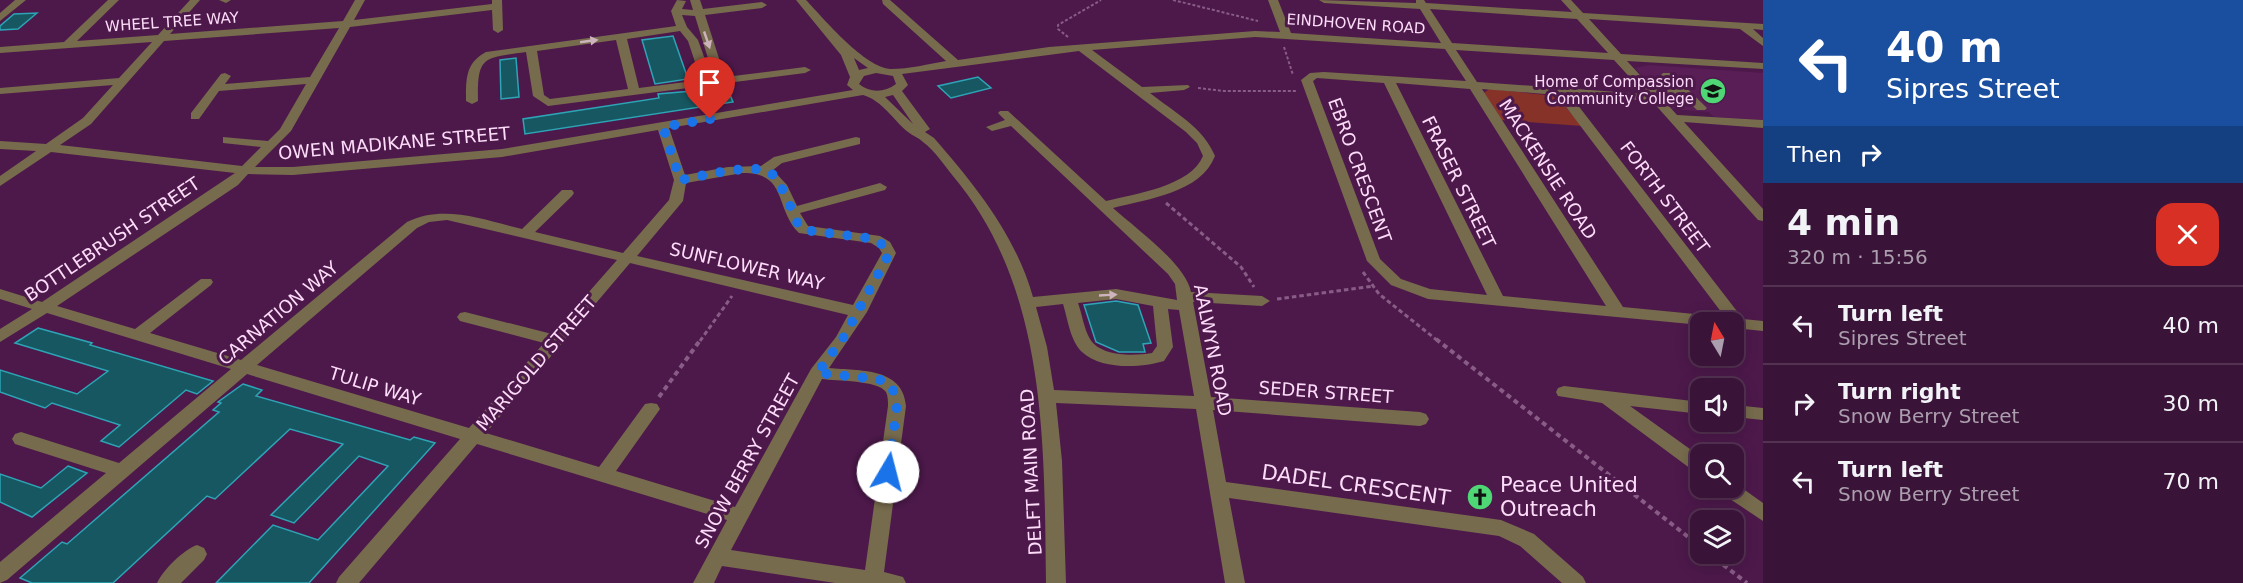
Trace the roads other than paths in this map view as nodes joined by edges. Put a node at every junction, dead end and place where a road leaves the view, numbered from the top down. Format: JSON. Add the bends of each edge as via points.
{"nodes":[{"id":1,"x":21,"y":0,"type":"edge"},
{"id":2,"x":114,"y":0,"type":"edge"},
{"id":3,"x":195,"y":0,"type":"edge"},
{"id":4,"x":360,"y":0,"type":"edge"},
{"id":5,"x":694,"y":0,"type":"edge"},
{"id":6,"x":801,"y":0,"type":"edge"},
{"id":7,"x":1274,"y":0,"type":"edge"},
{"id":8,"x":1324,"y":0,"type":"edge"},
{"id":9,"x":1492,"y":0,"type":"edge"},
{"id":10,"x":1566,"y":0,"type":"edge"},
{"id":11,"x":886,"y":2,"type":"dead end"},
{"id":12,"x":497,"y":3,"type":"edge"},
{"id":13,"x":1421,"y":3,"type":"edge"},
{"id":14,"x":676,"y":4,"type":"edge"},
{"id":15,"x":758,"y":9,"type":"dead end"},
{"id":16,"x":1501,"y":11,"type":"junction"},
{"id":17,"x":698,"y":13,"type":"junction"},
{"id":18,"x":1,"y":16,"type":"edge"},
{"id":19,"x":1580,"y":16,"type":"junction"},
{"id":20,"x":346,"y":24,"type":"junction"},
{"id":21,"x":1743,"y":26,"type":"junction"},
{"id":22,"x":1763,"y":27,"type":"edge"},
{"id":23,"x":682,"y":28,"type":"junction"},
{"id":24,"x":498,"y":30,"type":"dead end"},
{"id":25,"x":1282,"y":31,"type":"junction"},
{"id":26,"x":831,"y":34,"type":"junction"},
{"id":27,"x":621,"y":37,"type":"junction"},
{"id":28,"x":162,"y":38,"type":"junction"},
{"id":29,"x":1763,"y":43,"type":"edge"},
{"id":30,"x":68,"y":44,"type":"junction"},
{"id":31,"x":1447,"y":45,"type":"junction"},
{"id":32,"x":1081,"y":47,"type":"junction"},
{"id":33,"x":531,"y":49,"type":"junction"},
{"id":34,"x":0,"y":50,"type":"edge"},
{"id":35,"x":1617,"y":56,"type":"junction"},
{"id":36,"x":951,"y":64,"type":"junction"},
{"id":37,"x":1763,"y":66,"type":"edge"},
{"id":38,"x":805,"y":70,"type":"dead end"},
{"id":39,"x":888,"y":71,"type":"junction"},
{"id":40,"x":1667,"y":75,"type":"dead end"},
{"id":41,"x":225,"y":76,"type":"dead end"},
{"id":42,"x":854,"y":78,"type":"junction"},
{"id":43,"x":314,"y":80,"type":"junction"},
{"id":44,"x":720,"y":80,"type":"junction"},
{"id":45,"x":1388,"y":80,"type":"junction"},
{"id":46,"x":125,"y":81,"type":"junction"},
{"id":47,"x":707,"y":81,"type":"junction"},
{"id":48,"x":1473,"y":86,"type":"junction"},
{"id":49,"x":899,"y":87,"type":"junction"},
{"id":50,"x":1184,"y":87,"type":"road end"},
{"id":51,"x":216,"y":88,"type":"junction"},
{"id":52,"x":0,"y":91,"type":"edge"},
{"id":53,"x":1138,"y":91,"type":"junction"},
{"id":54,"x":634,"y":92,"type":"junction"},
{"id":55,"x":866,"y":92,"type":"junction"},
{"id":56,"x":1561,"y":92,"type":"junction"},
{"id":57,"x":1685,"y":92,"type":"junction"},
{"id":58,"x":1651,"y":94,"type":"junction"},
{"id":59,"x":472,"y":101,"type":"dead end"},
{"id":60,"x":788,"y":102,"type":"junction"},
{"id":61,"x":1701,"y":108,"type":"dead end"},
{"id":62,"x":195,"y":116,"type":"dead end"},
{"id":63,"x":1672,"y":118,"type":"junction"},
{"id":64,"x":1763,"y":124,"type":"edge"},
{"id":65,"x":663,"y":127,"type":"junction"},
{"id":66,"x":992,"y":127,"type":"dead end"},
{"id":67,"x":227,"y":140,"type":"dead end"},
{"id":68,"x":928,"y":140,"type":"junction"},
{"id":69,"x":856,"y":141,"type":"dead end"},
{"id":70,"x":0,"y":145,"type":"edge"},
{"id":71,"x":272,"y":145,"type":"junction"},
{"id":72,"x":52,"y":148,"type":"junction"},
{"id":73,"x":764,"y":170,"type":"junction"},
{"id":74,"x":244,"y":171,"type":"junction"},
{"id":75,"x":680,"y":180,"type":"junction"},
{"id":76,"x":0,"y":182,"type":"edge"},
{"id":77,"x":880,"y":187,"type":"dead end"},
{"id":78,"x":567,"y":193,"type":"dead end"},
{"id":79,"x":1104,"y":206,"type":"junction"},
{"id":80,"x":792,"y":211,"type":"junction"},
{"id":81,"x":1763,"y":217,"type":"edge"},
{"id":82,"x":525,"y":234,"type":"junction"},
{"id":83,"x":627,"y":258,"type":"junction"},
{"id":84,"x":206,"y":282,"type":"dead end"},
{"id":85,"x":0,"y":294,"type":"edge"},
{"id":86,"x":1070,"y":301,"type":"junction"},
{"id":87,"x":1262,"y":301,"type":"road end"},
{"id":88,"x":1498,"y":301,"type":"junction"},
{"id":89,"x":1160,"y":302,"type":"junction"},
{"id":90,"x":1187,"y":302,"type":"junction"},
{"id":91,"x":1029,"y":303,"type":"junction"},
{"id":92,"x":45,"y":308,"type":"junction"},
{"id":93,"x":858,"y":312,"type":"junction"},
{"id":94,"x":1618,"y":312,"type":"junction"},
{"id":95,"x":1724,"y":312,"type":"edge"},
{"id":96,"x":465,"y":317,"type":"dead end"},
{"id":97,"x":1690,"y":319,"type":"edge"},
{"id":98,"x":1744,"y":324,"type":"edge"},
{"id":99,"x":1763,"y":326,"type":"edge"},
{"id":100,"x":137,"y":335,"type":"junction"},
{"id":101,"x":0,"y":337,"type":"edge"},
{"id":102,"x":556,"y":340,"type":"junction"},
{"id":103,"x":244,"y":367,"type":"junction"},
{"id":104,"x":817,"y":373,"type":"junction"},
{"id":105,"x":1564,"y":392,"type":"dead end"},
{"id":106,"x":1049,"y":396,"type":"junction"},
{"id":107,"x":1608,"y":399,"type":"junction"},
{"id":108,"x":1203,"y":403,"type":"junction"},
{"id":109,"x":1690,"y":407,"type":"edge"},
{"id":110,"x":651,"y":409,"type":"road end"},
{"id":111,"x":1744,"y":412,"type":"edge"},
{"id":112,"x":1763,"y":414,"type":"edge"},
{"id":113,"x":1420,"y":419,"type":"dead end"},
{"id":114,"x":473,"y":436,"type":"junction"},
{"id":115,"x":21,"y":439,"type":"dead end"},
{"id":116,"x":1690,"y":459,"type":"edge"},
{"id":117,"x":122,"y":471,"type":"junction"},
{"id":118,"x":603,"y":475,"type":"junction"},
{"id":119,"x":1219,"y":489,"type":"junction"},
{"id":120,"x":1742,"y":498,"type":"edge"},
{"id":121,"x":1763,"y":513,"type":"edge"},
{"id":122,"x":739,"y":516,"type":"junction"},
{"id":123,"x":197,"y":554,"type":"dead end"},
{"id":124,"x":717,"y":558,"type":"junction"},
{"id":125,"x":0,"y":574,"type":"edge"},
{"id":126,"x":873,"y":582,"type":"edge"},
{"id":127,"x":167,"y":583,"type":"edge"},
{"id":128,"x":346,"y":583,"type":"edge"},
{"id":129,"x":703,"y":583,"type":"edge"},
{"id":130,"x":896,"y":583,"type":"edge"},
{"id":131,"x":1056,"y":583,"type":"edge"},
{"id":132,"x":1235,"y":583,"type":"edge"},
{"id":133,"x":1576,"y":583,"type":"edge"}],
"edges":[{"from":1,"to":18,"type":"street"},
{"from":2,"to":30,"type":"street"},
{"from":3,"to":28,"type":"street"},
{"from":4,"to":20,"type":"street","name":"BOTTLEBRUSH STREET"},
{"from":5,"to":14,"type":"street"},
{"from":5,"to":17,"type":"street"},
{"from":6,"to":26,"type":"street"},
{"from":7,"to":25,"type":"street"},
{"from":8,"to":13,"type":"street"},
{"from":9,"to":16,"type":"street"},
{"from":10,"to":19,"type":"street"},
{"from":11,"to":36,"type":"street"},
{"from":12,"to":20,"type":"street","name":"WHEEL TREE WAY"},
{"from":12,"to":24,"type":"street"},
{"from":13,"to":16,"type":"street"},
{"from":13,"to":31,"type":"street","name":"MACKENSIE ROAD"},
{"from":14,"to":17,"type":"street"},
{"from":14,"to":23,"type":"street"},
{"from":15,"to":17,"type":"street","via":[[725,15]]},
{"from":16,"to":19,"type":"street"},
{"from":17,"to":44,"type":"street","one_way":true},
{"from":19,"to":21,"type":"street"},
{"from":19,"to":35,"type":"street"},
{"from":20,"to":28,"type":"street","name":"WHEEL TREE WAY"},
{"from":20,"to":43,"type":"street","name":"BOTTLEBRUSH STREET"},
{"from":21,"to":22,"type":"street"},
{"from":21,"to":29,"type":"street"},
{"from":23,"to":27,"type":"street"},
{"from":23,"to":47,"type":"street","via":[[693,40]]},
{"from":25,"to":31,"type":"street","name":"EINDHOVEN ROAD"},
{"from":25,"to":32,"type":"street","name":"EINDHOVEN ROAD"},
{"from":26,"to":39,"type":"street","via":[[869,64]]},
{"from":26,"to":42,"type":"street","via":[[854,69]]},
{"from":33,"to":27,"type":"street","one_way":true},
{"from":27,"to":54,"type":"street"},
{"from":28,"to":30,"type":"street","name":"WHEEL TREE WAY"},
{"from":28,"to":46,"type":"street"},
{"from":30,"to":34,"type":"street","name":"WHEEL TREE WAY"},
{"from":31,"to":35,"type":"street","name":"EINDHOVEN ROAD"},
{"from":31,"to":48,"type":"street","name":"MACKENSIE ROAD"},
{"from":32,"to":36,"type":"street","name":"EINDHOVEN ROAD"},
{"from":32,"to":53,"type":"street"},
{"from":33,"to":54,"type":"street","via":[[539,96],[544,101],[555,103]]},
{"from":33,"to":59,"type":"street","via":[[490,54],[475,62]]},
{"from":35,"to":37,"type":"street","name":"EINDHOVEN ROAD"},
{"from":35,"to":58,"type":"street"},
{"from":36,"to":39,"type":"street","name":"EINDHOVEN ROAD"},
{"from":36,"to":49,"type":"street","name":"EINDHOVEN ROAD"},
{"from":38,"to":44,"type":"street"},
{"from":39,"to":42,"type":"street","name":"EINDHOVEN ROAD","via":[[867,71]]},
{"from":39,"to":49,"type":"street","name":"DELFT MAIN ROAD","via":[[901,77]]},
{"from":40,"to":57,"type":"street"},
{"from":41,"to":51,"type":"street"},
{"from":42,"to":55,"type":"street","name":"DELFT MAIN ROAD","via":[[857,89]]},
{"from":42,"to":60,"type":"street","name":"OWEN MADIKANE STREET"},
{"from":43,"to":51,"type":"street"},
{"from":43,"to":71,"type":"street","name":"BOTTLEBRUSH STREET","via":[[292,122]]},
{"from":44,"to":47,"type":"street"},
{"from":45,"to":48,"type":"street","name":"EBRO CRESCENT"},
{"from":45,"to":88,"type":"street","name":"FRASER STREET"},
{"from":45,"to":88,"type":"street","name":"EBRO CRESCENT","via":[[1314,75],[1307,80],[1303,94],[1374,261],[1395,282],[1428,294]]},
{"from":46,"to":52,"type":"street"},
{"from":46,"to":72,"type":"street","via":[[87,121]]},
{"from":47,"to":54,"type":"street"},
{"from":48,"to":56,"type":"street","name":"EBRO CRESCENT"},
{"from":48,"to":94,"type":"street","name":"MACKENSIE ROAD"},
{"from":49,"to":55,"type":"street","name":"EINDHOVEN ROAD","via":[[884,94]]},
{"from":49,"to":68,"type":"street","name":"DELFT MAIN ROAD","via":[[902,102],[923,126]]},
{"from":50,"to":53,"type":"street"},
{"from":51,"to":62,"type":"street"},
{"from":53,"to":79,"type":"street","via":[[1197,136],[1209,156],[1205,168],[1196,176]]},
{"from":55,"to":60,"type":"street","name":"OWEN MADIKANE STREET"},
{"from":55,"to":68,"type":"street","name":"DELFT MAIN ROAD","via":[[889,104]]},
{"from":56,"to":58,"type":"street","name":"EBRO CRESCENT"},
{"from":56,"to":95,"type":"street","name":"FORTH STREET"},
{"from":57,"to":58,"type":"street","name":"EBRO CRESCENT"},
{"from":57,"to":61,"type":"street"},
{"from":58,"to":63,"type":"street"},
{"from":60,"to":65,"type":"street","name":"OWEN MADIKANE STREET"},
{"from":63,"to":64,"type":"street"},
{"from":63,"to":81,"type":"street"},
{"from":65,"to":74,"type":"street","name":"OWEN MADIKANE STREET","via":[[502,153],[316,170]]},
{"from":65,"to":75,"type":"street"},
{"from":66,"to":79,"type":"street","name":"AALWYN ROAD","via":[[1009,117]]},
{"from":67,"to":71,"type":"street"},
{"from":68,"to":91,"type":"street","name":"DELFT MAIN ROAD","via":[[988,214],[1008,249]]},
{"from":69,"to":73,"type":"street","via":[[778,160]]},
{"from":70,"to":72,"type":"street","name":"OWEN MADIKANE STREET"},
{"from":71,"to":74,"type":"street","name":"BOTTLEBRUSH STREET"},
{"from":72,"to":74,"type":"street","name":"OWEN MADIKANE STREET"},
{"from":72,"to":76,"type":"street"},
{"from":73,"to":75,"type":"street","via":[[749,168]]},
{"from":73,"to":80,"type":"street","name":"SNOW BERRY STREET","via":[[773,175]]},
{"from":74,"to":92,"type":"street","name":"BOTTLEBRUSH STREET"},
{"from":75,"to":83,"type":"street","name":"MARIGOLD STREET","via":[[676,201]]},
{"from":77,"to":80,"type":"street"},
{"from":78,"to":82,"type":"street"},
{"from":79,"to":90,"type":"street","name":"AALWYN ROAD","via":[[1173,271],[1182,283]]},
{"from":80,"to":93,"type":"street","name":"SNOW BERRY STREET","via":[[801,227],[810,232],[869,238],[885,244],[887,258]]},
{"from":82,"to":83,"type":"street","name":"CARNATION WAY"},
{"from":82,"to":103,"type":"street","name":"CARNATION WAY","via":[[447,216],[418,221]]},
{"from":83,"to":93,"type":"street","name":"SUNFLOWER WAY"},
{"from":83,"to":102,"type":"street","name":"MARIGOLD STREET"},
{"from":84,"to":100,"type":"street"},
{"from":85,"to":92,"type":"street","name":"TULIP WAY"},
{"from":86,"to":89,"type":"street","one_way":true,"via":[[1116,294]]},
{"from":86,"to":89,"type":"street","via":[[1082,340],[1091,352],[1101,357],[1139,360],[1158,357],[1165,347]]},
{"from":86,"to":91,"type":"street"},
{"from":87,"to":90,"type":"street"},
{"from":88,"to":94,"type":"street","name":"EBRO CRESCENT"},
{"from":89,"to":90,"type":"street"},
{"from":90,"to":108,"type":"street","name":"AALWYN ROAD"},
{"from":91,"to":106,"type":"street","name":"DELFT MAIN ROAD"},
{"from":92,"to":100,"type":"street","name":"TULIP WAY"},
{"from":92,"to":101,"type":"street","name":"BOTTLEBRUSH STREET"},
{"from":93,"to":104,"type":"street","name":"SNOW BERRY STREET"},
{"from":94,"to":97,"type":"street","name":"EBRO CRESCENT"},
{"from":96,"to":102,"type":"street"},
{"from":98,"to":99,"type":"street","name":"EBRO CRESCENT"},
{"from":100,"to":103,"type":"street","name":"TULIP WAY"},
{"from":102,"to":114,"type":"street","name":"MARIGOLD STREET"},
{"from":103,"to":114,"type":"street","name":"TULIP WAY"},
{"from":103,"to":117,"type":"street","name":"CARNATION WAY"},
{"from":104,"to":122,"type":"street","name":"SNOW BERRY STREET"},
{"from":104,"to":126,"type":"street","via":[[878,379],[895,392],[897,406]]},
{"from":105,"to":107,"type":"street"},
{"from":106,"to":108,"type":"street","name":"SEDER STREET"},
{"from":106,"to":131,"type":"street","name":"DELFT MAIN ROAD"},
{"from":107,"to":109,"type":"street"},
{"from":107,"to":116,"type":"street"},
{"from":108,"to":113,"type":"street","name":"SEDER STREET"},
{"from":108,"to":119,"type":"street","name":"AALWYN ROAD"},
{"from":110,"to":118,"type":"street"},
{"from":111,"to":112,"type":"street"},
{"from":114,"to":118,"type":"street","name":"TULIP WAY"},
{"from":114,"to":128,"type":"street","name":"MARIGOLD STREET"},
{"from":115,"to":117,"type":"street"},
{"from":117,"to":125,"type":"street","name":"CARNATION WAY"},
{"from":118,"to":122,"type":"street","name":"TULIP WAY"},
{"from":119,"to":132,"type":"street","name":"AALWYN ROAD"},
{"from":119,"to":133,"type":"street","name":"DADEL CRESCENT","via":[[1501,528],[1527,540]]},
{"from":120,"to":121,"type":"street"},
{"from":122,"to":124,"type":"street","name":"SNOW BERRY STREET"},
{"from":123,"to":127,"type":"street"},
{"from":124,"to":126,"type":"street"},
{"from":124,"to":129,"type":"street","name":"SNOW BERRY STREET"},
{"from":126,"to":130,"type":"street"}]}
